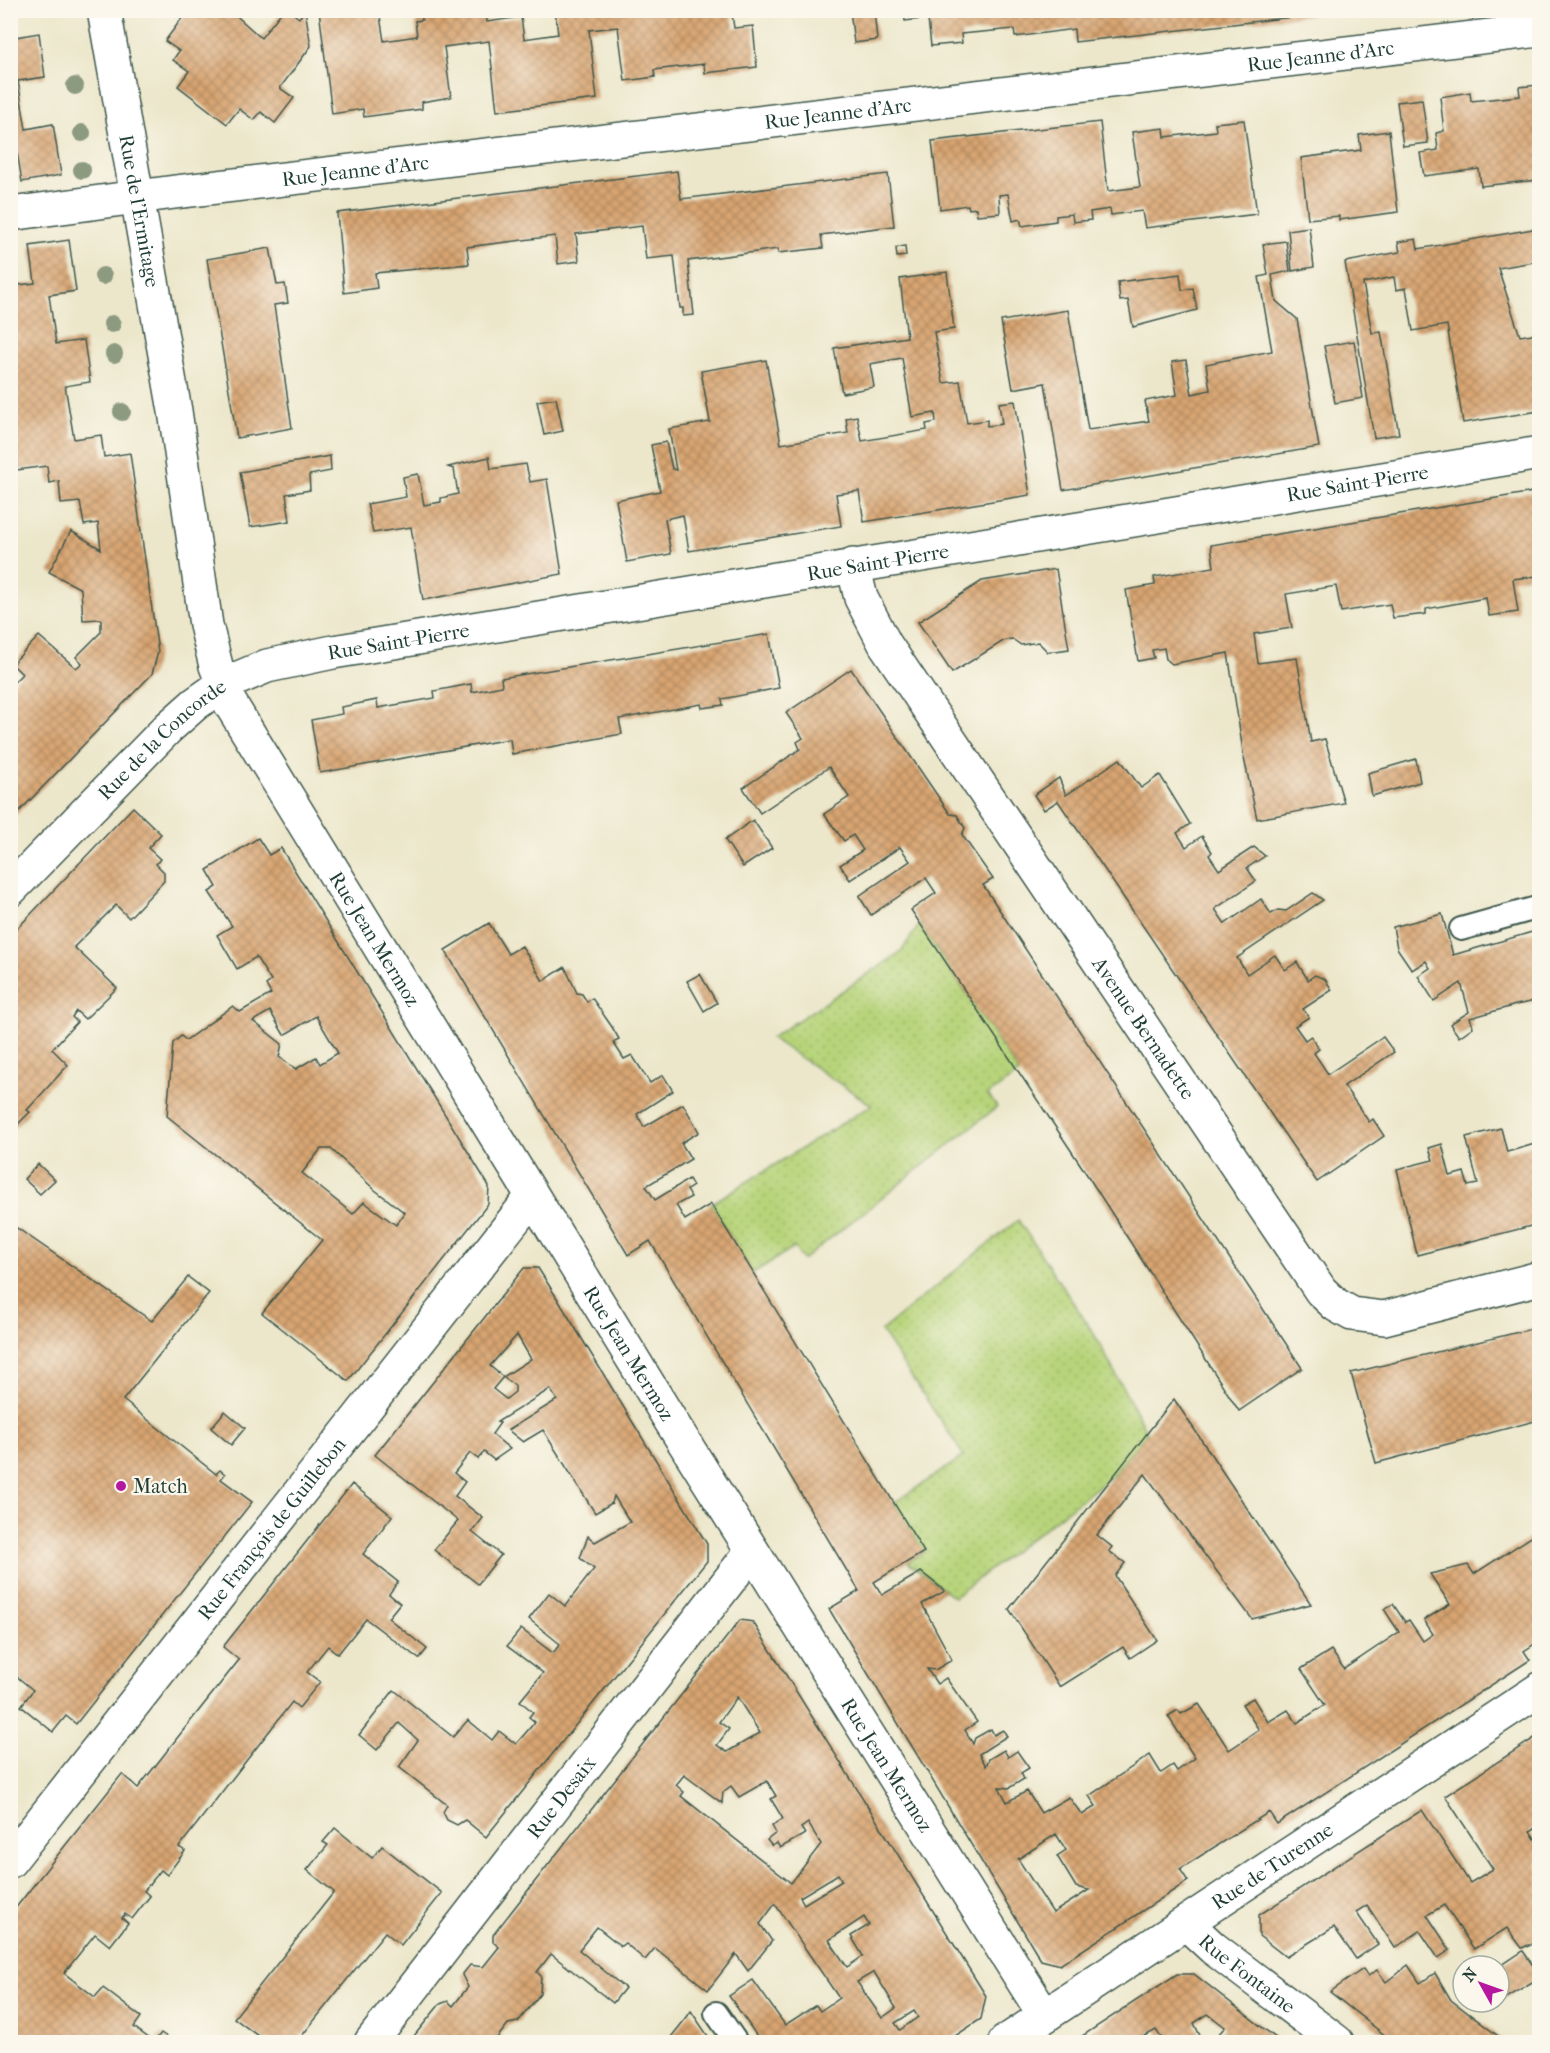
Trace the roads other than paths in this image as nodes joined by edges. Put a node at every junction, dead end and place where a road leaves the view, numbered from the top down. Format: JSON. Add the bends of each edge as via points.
{"nodes":[{"id":1,"x":104,"y":10,"type":"edge"},
{"id":2,"x":1539,"y":30,"type":"edge"},
{"id":3,"x":136,"y":197,"type":"junction"},
{"id":4,"x":10,"y":214,"type":"edge"},
{"id":5,"x":175,"y":411,"type":"joint"},
{"id":6,"x":1539,"y":453,"type":"edge"},
{"id":7,"x":853,"y":565,"type":"junction"},
{"id":8,"x":222,"y":685,"type":"junction"},
{"id":9,"x":10,"y":891,"type":"edge"},
{"id":10,"x":1539,"y":907,"type":"edge"},
{"id":11,"x":1461,"y":929,"type":"dead end"},
{"id":12,"x":532,"y":1197,"type":"junction"},
{"id":13,"x":1539,"y":1278,"type":"edge"},
{"id":14,"x":752,"y":1551,"type":"junction"},
{"id":15,"x":1539,"y":1689,"type":"edge"},
{"id":16,"x":10,"y":1861,"type":"edge"},
{"id":17,"x":1187,"y":1924,"type":"junction"},
{"id":18,"x":716,"y":2013,"type":"dead end"},
{"id":19,"x":1045,"y":2016,"type":"junction"},
{"id":20,"x":371,"y":2043,"type":"edge"},
{"id":21,"x":736,"y":2043,"type":"edge"},
{"id":22,"x":1005,"y":2043,"type":"edge"},
{"id":23,"x":1336,"y":2043,"type":"edge"}],
"edges":[{"from":1,"to":3,"type":"street","name":"Rue de l'Ermitage"},
{"from":2,"to":3,"type":"street","name":"Rue Jeanne d'Arc"},
{"from":3,"to":4,"type":"street","name":"Rue Jeanne d'Arc"},
{"from":3,"to":5,"type":"street","name":"Rue de l'Ermitage"},
{"from":5,"to":8,"type":"street","name":"Rue de la Concorde","via":[[206,625]]},
{"from":6,"to":7,"type":"street","name":"Rue Saint-Pierre"},
{"from":7,"to":8,"type":"street","name":"Rue Saint-Pierre","via":[[303,657],[267,666]]},
{"from":7,"to":13,"type":"street","name":"Avenue Bernadette","via":[[861,598],[885,645],[1321,1291],[1352,1314],[1384,1318]]},
{"from":8,"to":9,"type":"street","name":"Rue de la Concorde","via":[[168,728]]},
{"from":8,"to":12,"type":"street","name":"Rue Jean Mermoz","via":[[255,746]]},
{"from":10,"to":11,"type":"lane"},
{"from":12,"to":14,"type":"street","name":"Rue Jean Mermoz"},
{"from":12,"to":16,"type":"street","name":"Rue François de Guillebon"},
{"from":14,"to":19,"type":"street","name":"Rue Jean Mermoz"},
{"from":14,"to":20,"type":"street","name":"Rue Desaix"},
{"from":15,"to":17,"type":"street","name":"Rue de Turenne"},
{"from":17,"to":19,"type":"street","name":"Rue de Turenne"},
{"from":17,"to":23,"type":"street","name":"Rue Fontaine"},
{"from":18,"to":21,"type":"lane"},
{"from":19,"to":22,"type":"street","name":"Rue de Turenne"}]}
